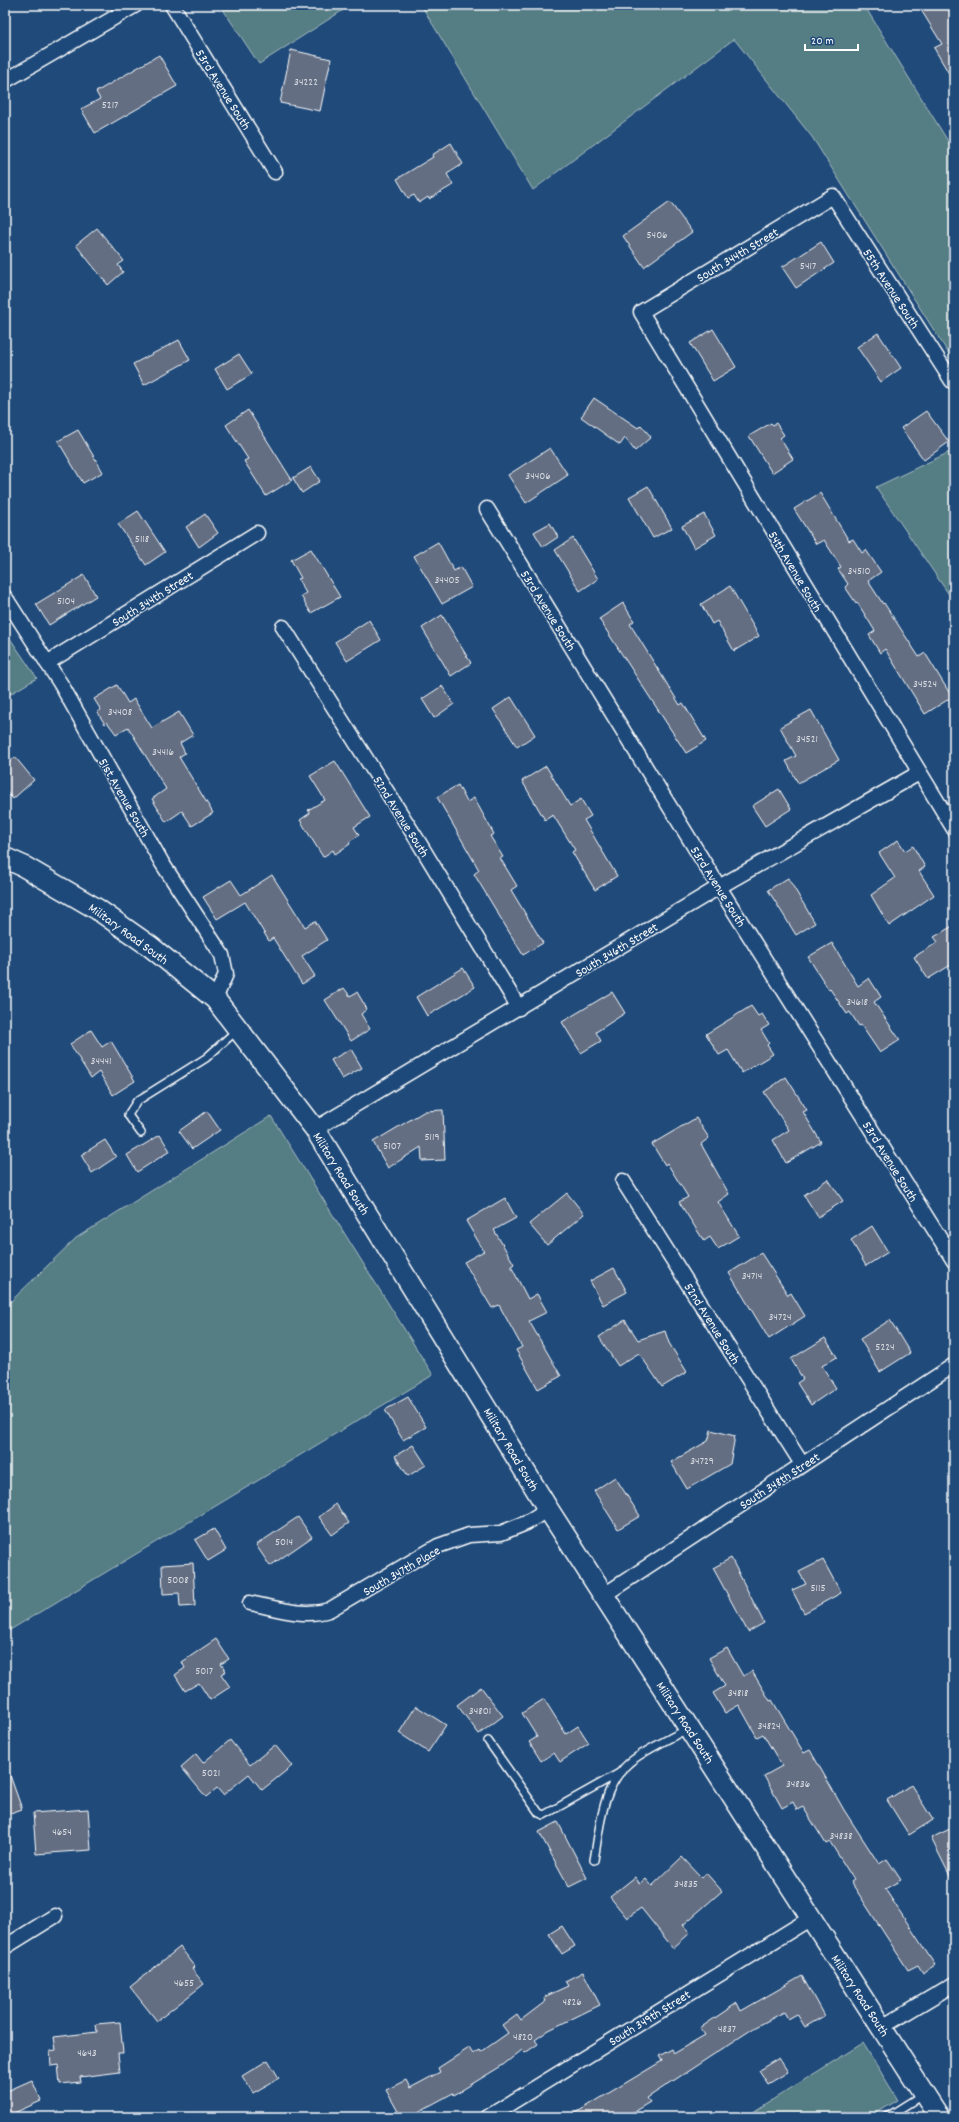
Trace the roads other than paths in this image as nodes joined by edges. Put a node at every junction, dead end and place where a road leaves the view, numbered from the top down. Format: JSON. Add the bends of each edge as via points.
{"nodes":[{"id":1,"x":136,"y":5,"type":"edge"},
{"id":2,"x":172,"y":5,"type":"edge"},
{"id":3,"x":5,"y":81,"type":"edge"},
{"id":4,"x":275,"y":172,"type":"dead end"},
{"id":5,"x":833,"y":196,"type":"joint"},
{"id":6,"x":641,"y":312,"type":"joint"},
{"id":7,"x":952,"y":381,"type":"dead end"},
{"id":8,"x":487,"y":509,"type":"dead end"},
{"id":9,"x":257,"y":533,"type":"dead end"},
{"id":10,"x":5,"y":597,"type":"edge"},
{"id":11,"x":283,"y":627,"type":"dead end"},
{"id":12,"x":47,"y":663,"type":"junction"},
{"id":13,"x":919,"y":773,"type":"junction"},
{"id":14,"x":954,"y":828,"type":"edge"},
{"id":15,"x":5,"y":858,"type":"edge"},
{"id":16,"x":719,"y":887,"type":"junction"},
{"id":17,"x":215,"y":999,"type":"junction"},
{"id":18,"x":519,"y":1008,"type":"junction"},
{"id":19,"x":239,"y":1029,"type":"junction"},
{"id":20,"x":315,"y":1129,"type":"junction"},
{"id":21,"x":141,"y":1133,"type":"dead end"},
{"id":22,"x":623,"y":1181,"type":"dead end"},
{"id":23,"x":954,"y":1261,"type":"edge"},
{"id":24,"x":954,"y":1365,"type":"edge"},
{"id":25,"x":802,"y":1464,"type":"junction"},
{"id":26,"x":548,"y":1509,"type":"junction"},
{"id":27,"x":604,"y":1595,"type":"junction"},
{"id":28,"x":250,"y":1603,"type":"dead end"},
{"id":29,"x":689,"y":1728,"type":"junction"},
{"id":30,"x":488,"y":1741,"type":"dead end"},
{"id":31,"x":621,"y":1772,"type":"junction"},
{"id":32,"x":594,"y":1860,"type":"dead end"},
{"id":33,"x":55,"y":1916,"type":"dead end"},
{"id":34,"x":811,"y":1918,"type":"junction"},
{"id":35,"x":5,"y":1947,"type":"edge"},
{"id":36,"x":954,"y":1984,"type":"edge"},
{"id":37,"x":882,"y":2027,"type":"junction"},
{"id":38,"x":924,"y":2093,"type":"junction"},
{"id":39,"x":488,"y":2117,"type":"edge"},
{"id":40,"x":887,"y":2117,"type":"edge"},
{"id":41,"x":939,"y":2117,"type":"edge"}],
"edges":[{"from":1,"to":3,"type":"street"},
{"from":2,"to":4,"type":"street","name":"53rd Avenue South"},
{"from":5,"to":6,"type":"street","name":"South 344th Street"},
{"from":5,"to":7,"type":"street","name":"55th Avenue South"},
{"from":6,"to":13,"type":"street","name":"54th Avenue South"},
{"from":8,"to":16,"type":"street","name":"53rd Avenue South"},
{"from":9,"to":12,"type":"street","name":"South 344th Street"},
{"from":10,"to":12,"type":"street","name":"51st Avenue South"},
{"from":11,"to":18,"type":"street","name":"52nd Avenue South","via":[[418,841]]},
{"from":12,"to":17,"type":"street","name":"51st Avenue South","via":[[162,863],[222,955],[226,974]]},
{"from":13,"to":14,"type":"street","name":"54th Avenue South"},
{"from":13,"to":16,"type":"street","name":"South 346th Street"},
{"from":15,"to":17,"type":"main road","name":"Military Road South","via":[[98,909],[151,947]]},
{"from":16,"to":18,"type":"street","name":"South 346th Street"},
{"from":16,"to":23,"type":"street","name":"53rd Avenue South"},
{"from":17,"to":19,"type":"main road","name":"Military Road South"},
{"from":18,"to":20,"type":"street","name":"South 346th Street"},
{"from":19,"to":20,"type":"main road","name":"Military Road South"},
{"from":19,"to":21,"type":"lane","via":[[206,1058],[137,1101],[128,1115]]},
{"from":20,"to":26,"type":"main road","name":"Military Road South"},
{"from":22,"to":25,"type":"street","name":"52nd Avenue South"},
{"from":24,"to":25,"type":"street","name":"South 348th Street"},
{"from":25,"to":27,"type":"street","name":"South 348th Street"},
{"from":26,"to":27,"type":"main road","name":"Military Road South"},
{"from":26,"to":28,"type":"street","name":"South 347th Place","via":[[526,1523],[501,1533],[469,1535],[438,1546],[329,1610],[313,1614],[296,1613]]},
{"from":27,"to":29,"type":"main road","name":"Military Road South"},
{"from":29,"to":31,"type":"lane","via":[[629,1763]]},
{"from":29,"to":34,"type":"main road","name":"Military Road South"},
{"from":30,"to":31,"type":"lane","via":[[539,1813],[544,1815]]},
{"from":31,"to":32,"type":"lane","via":[[613,1781],[602,1814]]},
{"from":33,"to":35,"type":"street"},
{"from":34,"to":37,"type":"main road","name":"Military Road South"},
{"from":34,"to":39,"type":"street","name":"South 349th Street"},
{"from":36,"to":37,"type":"street"},
{"from":37,"to":38,"type":"main road","name":"Military Road South"},
{"from":38,"to":40,"type":"lane"},
{"from":38,"to":41,"type":"main road","name":"Military Road South"}]}
